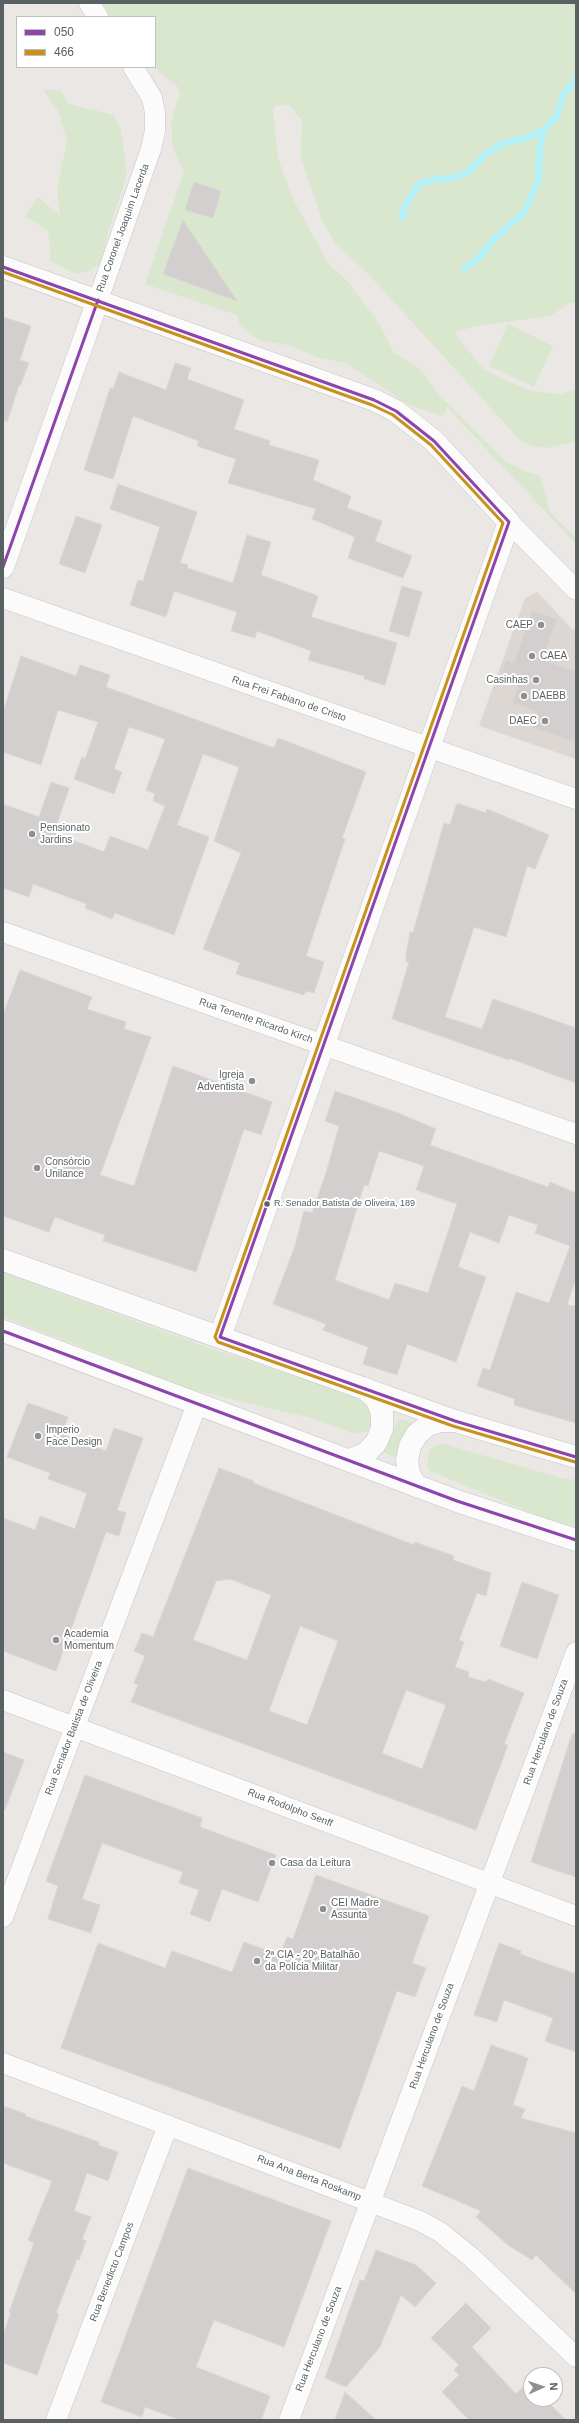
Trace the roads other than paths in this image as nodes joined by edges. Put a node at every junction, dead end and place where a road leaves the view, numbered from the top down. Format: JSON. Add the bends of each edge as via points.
{"nodes":[{"id":1,"x":89,"y":3,"type":"edge"},
{"id":2,"x":97,"y":16,"type":"edge"},
{"id":3,"x":134,"y":68,"type":"edge"},
{"id":4,"x":3,"y":267,"type":"edge"},
{"id":5,"x":98,"y":300,"type":"junction"},
{"id":6,"x":509,"y":522,"type":"junction"},
{"id":7,"x":3,"y":567,"type":"edge"},
{"id":8,"x":576,"y":590,"type":"edge"},
{"id":9,"x":3,"y":598,"type":"edge"},
{"id":10,"x":429,"y":748,"type":"junction"},
{"id":11,"x":576,"y":799,"type":"edge"},
{"id":12,"x":3,"y":932,"type":"edge"},
{"id":13,"x":324,"y":1045,"type":"junction"},
{"id":14,"x":576,"y":1134,"type":"edge"},
{"id":15,"x":3,"y":1260,"type":"edge"},
{"id":16,"x":3,"y":1331,"type":"edge"},
{"id":17,"x":220,"y":1337,"type":"junction"},
{"id":18,"x":364,"y":1388,"type":"junction"},
{"id":19,"x":197,"y":1404,"type":"junction"},
{"id":20,"x":455,"y":1421,"type":"junction"},
{"id":21,"x":576,"y":1457,"type":"edge"},
{"id":22,"x":350,"y":1460,"type":"junction"},
{"id":23,"x":416,"y":1486,"type":"junction"},
{"id":24,"x":576,"y":1540,"type":"edge"},
{"id":25,"x":576,"y":1652,"type":"edge"},
{"id":26,"x":3,"y":1700,"type":"edge"},
{"id":27,"x":74,"y":1727,"type":"junction"},
{"id":28,"x":489,"y":1884,"type":"junction"},
{"id":29,"x":576,"y":1916,"type":"edge"},
{"id":30,"x":3,"y":1917,"type":"edge"},
{"id":31,"x":3,"y":2063,"type":"edge"},
{"id":32,"x":168,"y":2125,"type":"junction"},
{"id":33,"x":371,"y":2201,"type":"junction"},
{"id":34,"x":576,"y":2357,"type":"edge"},
{"id":35,"x":56,"y":2420,"type":"edge"},
{"id":36,"x":288,"y":2420,"type":"edge"}],
"edges":[{"from":1,"to":2,"type":"street"},
{"from":3,"to":5,"type":"street","name":"Rua Coronel Joaquim Lacerda","via":[[152,98],[155,131],[152,149]]},
{"from":4,"to":5,"type":"street"},
{"from":5,"to":6,"type":"street","via":[[351,391],[396,411],[434,441]]},
{"from":5,"to":7,"type":"street","name":"Rua Coronel Joaquim Lacerda"},
{"from":6,"to":8,"type":"street"},
{"from":6,"to":10,"type":"street"},
{"from":9,"to":10,"type":"street","name":"Rua Frei Fabiano de Cristo"},
{"from":10,"to":11,"type":"street","name":"Rua Frei Fabiano de Cristo"},
{"from":10,"to":13,"type":"street"},
{"from":12,"to":13,"type":"street","name":"Rua Tenente Ricardo Kirch"},
{"from":13,"to":14,"type":"street","name":"Rua Tenente Ricardo Kirch"},
{"from":13,"to":17,"type":"street"},
{"from":15,"to":17,"type":"street"},
{"from":16,"to":19,"type":"street"},
{"from":17,"to":18,"type":"street"},
{"from":18,"to":20,"type":"street"},
{"from":18,"to":22,"type":"street","via":[[376,1398],[382,1413],[382,1429],[376,1444],[365,1454]]},
{"from":19,"to":22,"type":"street"},
{"from":19,"to":27,"type":"street","name":"Rua Senador Batista de Oliveira"},
{"from":20,"to":21,"type":"street"},
{"from":20,"to":23,"type":"street","via":[[441,1421],[428,1425],[417,1434],[410,1446],[407,1460],[409,1474]]},
{"from":22,"to":23,"type":"street"},
{"from":23,"to":24,"type":"street"},
{"from":25,"to":28,"type":"street","name":"Rua Herculano de Souza"},
{"from":26,"to":27,"type":"street","name":"Rua Rodolpho Senff"},
{"from":27,"to":28,"type":"street","name":"Rua Rodolpho Senff"},
{"from":27,"to":30,"type":"street","name":"Rua Senador Batista de Oliveira"},
{"from":28,"to":29,"type":"street","name":"Rua Rodolpho Senff"},
{"from":28,"to":33,"type":"street","name":"Rua Herculano de Souza"},
{"from":31,"to":32,"type":"street","name":"Rua Ana Berta Roskamp"},
{"from":32,"to":33,"type":"street","name":"Rua Ana Berta Roskamp"},
{"from":32,"to":35,"type":"street","name":"Rua Benedicto Campos"},
{"from":33,"to":34,"type":"street","name":"Rua Ana Berta Roskamp","via":[[420,2221],[456,2244]]},
{"from":33,"to":36,"type":"street","name":"Rua Herculano de Souza"}]}
